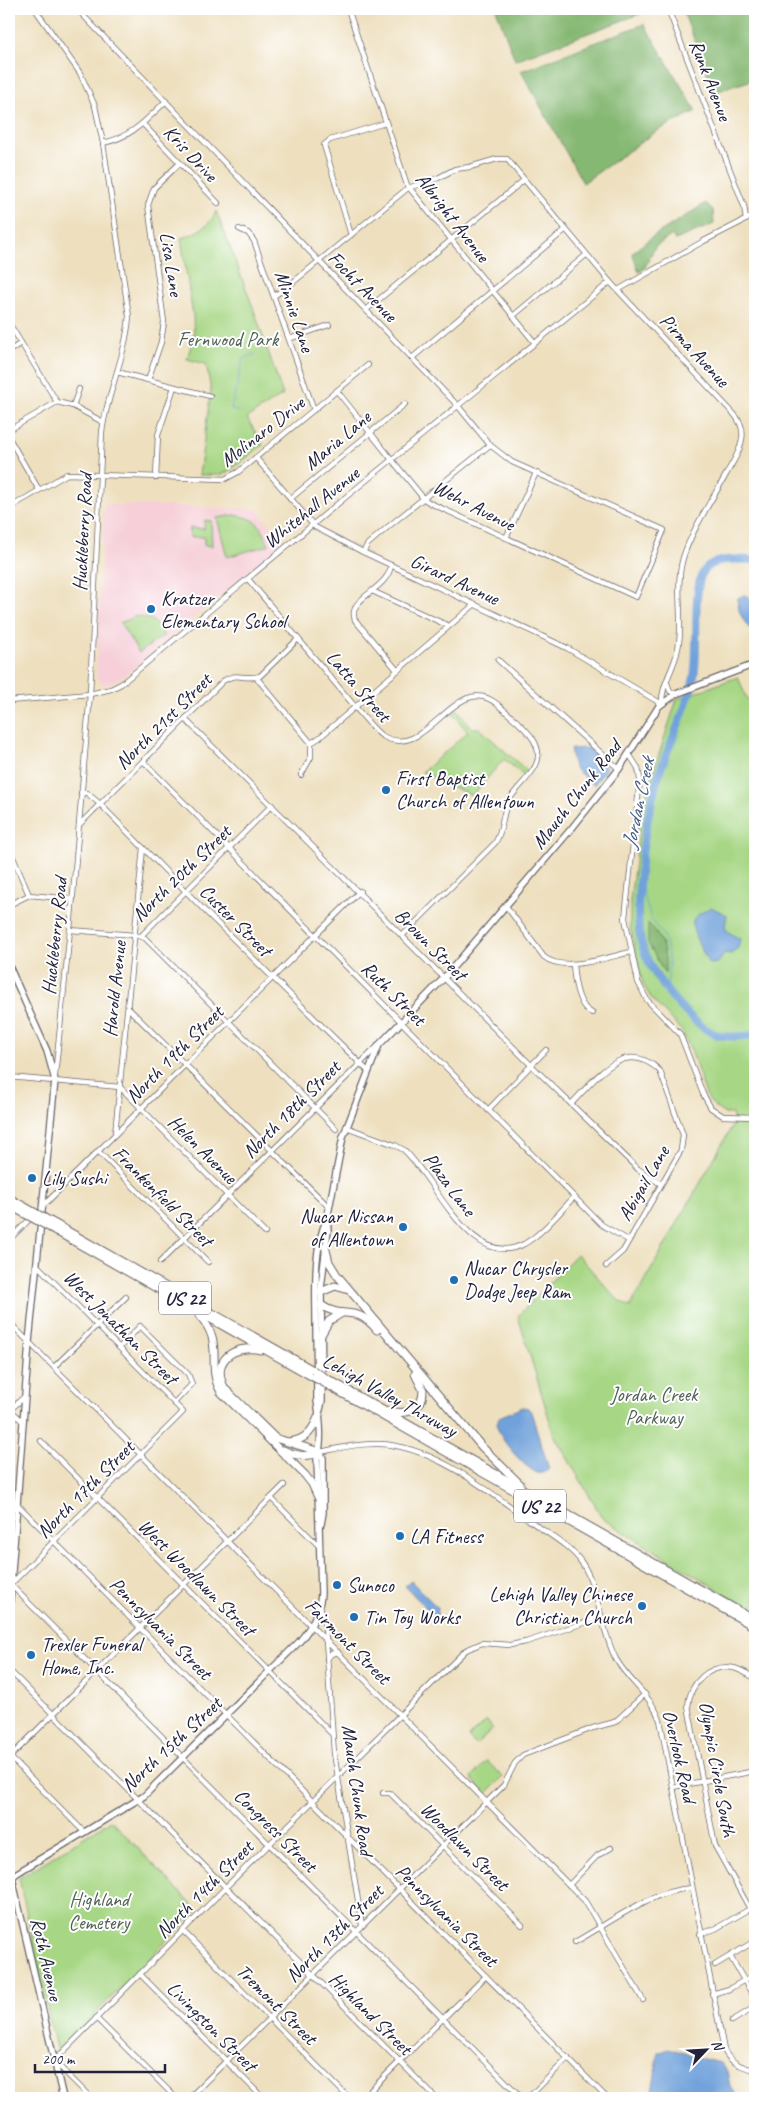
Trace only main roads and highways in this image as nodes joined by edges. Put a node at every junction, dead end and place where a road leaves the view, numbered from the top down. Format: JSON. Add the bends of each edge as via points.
{"nodes":[{"id":1,"x":755,"y":664,"type":"edge"},
{"id":2,"x":9,"y":966,"type":"edge"},
{"id":3,"x":444,"y":978,"type":"joint"},
{"id":4,"x":379,"y":1045,"type":"joint"},
{"id":5,"x":9,"y":1198,"type":"edge"},
{"id":6,"x":9,"y":1205,"type":"edge"},
{"id":7,"x":327,"y":1219,"type":"junction"},
{"id":8,"x":55,"y":1228,"type":"junction"},
{"id":9,"x":325,"y":1246,"type":"junction"},
{"id":10,"x":351,"y":1291,"type":"junction"},
{"id":11,"x":318,"y":1295,"type":"junction"},
{"id":12,"x":321,"y":1304,"type":"junction"},
{"id":13,"x":193,"y":1309,"type":"junction"},
{"id":14,"x":344,"y":1312,"type":"junction"},
{"id":15,"x":321,"y":1336,"type":"junction"},
{"id":16,"x":269,"y":1352,"type":"junction"},
{"id":17,"x":313,"y":1374,"type":"junction"},
{"id":18,"x":326,"y":1381,"type":"junction"},
{"id":19,"x":382,"y":1410,"type":"junction"},
{"id":20,"x":320,"y":1415,"type":"junction"},
{"id":21,"x":284,"y":1442,"type":"junction"},
{"id":22,"x":274,"y":1445,"type":"junction"},
{"id":23,"x":320,"y":1452,"type":"junction"},
{"id":24,"x":535,"y":1496,"type":"junction"},
{"id":25,"x":318,"y":1497,"type":"junction"},
{"id":26,"x":320,"y":1530,"type":"junction"},
{"id":27,"x":10,"y":1585,"type":"edge"},
{"id":28,"x":9,"y":1612,"type":"edge"},
{"id":29,"x":755,"y":1620,"type":"edge"},
{"id":30,"x":312,"y":1625,"type":"joint"},
{"id":31,"x":755,"y":1627,"type":"edge"},
{"id":32,"x":9,"y":1865,"type":"edge"},
{"id":33,"x":10,"y":1879,"type":"edge"},
{"id":34,"x":63,"y":2098,"type":"edge"}],
"edges":[{"from":1,"to":3,"type":"main road","name":"Mauch Chunk Road","via":[[676,694],[662,704],[619,770]]},
{"from":2,"to":27,"type":"main road","via":[[47,1051],[54,1080]]},
{"from":3,"to":4,"type":"main road","name":"North 18th Street"},
{"from":4,"to":7,"type":"main road","name":"Mauch Chunk Road","via":[[346,1127]]},
{"from":5,"to":8,"type":"highway","name":"Lehigh Valley Thruway","number":"US 22","bridge":true},
{"from":6,"to":8,"type":"highway","name":"Lehigh Valley Thruway","number":"US 22","bridge":true},
{"from":7,"to":9,"type":"main road","name":"Mauch Chunk Road"},
{"from":7,"to":11,"type":"main road","name":"Mauch Chunk Road","via":[[318,1260]]},
{"from":8,"to":13,"type":"highway","name":"Lehigh Valley Thruway","number":"US 22"},
{"from":8,"to":17,"type":"highway","name":"Lehigh Valley Thruway","number":"US 22"},
{"from":9,"to":10,"type":"highway","via":[[333,1268]]},
{"from":9,"to":11,"type":"main road","name":"Mauch Chunk Road"},
{"from":10,"to":11,"type":"highway","via":[[335,1286]]},
{"from":10,"to":24,"type":"highway","via":[[488,1454]]},
{"from":11,"to":12,"type":"main road","name":"Mauch Chunk Road"},
{"from":11,"to":20,"type":"main road","name":"Mauch Chunk Road","via":[[317,1401]]},
{"from":12,"to":14,"type":"highway","via":[[332,1311]]},
{"from":12,"to":15,"type":"main road","name":"Mauch Chunk Road"},
{"from":13,"to":16,"type":"highway","name":"Lehigh Valley Thruway","number":"US 22"},
{"from":13,"to":22,"type":"highway","via":[[207,1324],[214,1338],[215,1375],[219,1389]]},
{"from":14,"to":15,"type":"highway","via":[[329,1321]]},
{"from":14,"to":19,"type":"highway","via":[[356,1313],[368,1320],[422,1385],[423,1397],[414,1410],[403,1414]]},
{"from":15,"to":20,"type":"main road","name":"Mauch Chunk Road"},
{"from":16,"to":17,"type":"highway","name":"Lehigh Valley Thruway","number":"US 22"},
{"from":16,"to":21,"type":"highway","via":[[250,1348],[237,1350],[223,1363],[221,1378],[229,1394],[269,1433]]},
{"from":17,"to":18,"type":"highway","name":"Lehigh Valley Thruway","number":"US 22","bridge":true},
{"from":18,"to":19,"type":"highway","name":"Lehigh Valley Thruway","number":"US 22"},
{"from":18,"to":31,"type":"highway","name":"Lehigh Valley Thruway","number":"US 22"},
{"from":19,"to":24,"type":"highway","name":"Lehigh Valley Thruway","number":"US 22"},
{"from":20,"to":21,"type":"highway","via":[[308,1434],[298,1440]]},
{"from":20,"to":23,"type":"main road","name":"Mauch Chunk Road"},
{"from":21,"to":23,"type":"highway"},
{"from":22,"to":23,"type":"highway","via":[[297,1455],[309,1456]]},
{"from":22,"to":25,"type":"highway","via":[[307,1478]]},
{"from":23,"to":25,"type":"main road","name":"Mauch Chunk Road","via":[[317,1458]]},
{"from":23,"to":26,"type":"main road","name":"Mauch Chunk Road","via":[[323,1514]]},
{"from":24,"to":29,"type":"highway","name":"Lehigh Valley Thruway","number":"US 22"},
{"from":25,"to":26,"type":"main road","name":"Mauch Chunk Road"},
{"from":26,"to":30,"type":"main road","name":"Mauch Chunk Road","via":[[319,1605]]},
{"from":27,"to":28,"type":"main road"},
{"from":30,"to":33,"type":"main road","name":"North 15th Street","via":[[299,1642],[144,1796]]},
{"from":32,"to":33,"type":"main road","name":"Roth Avenue"},
{"from":33,"to":34,"type":"main road","name":"Roth Avenue"}]}
